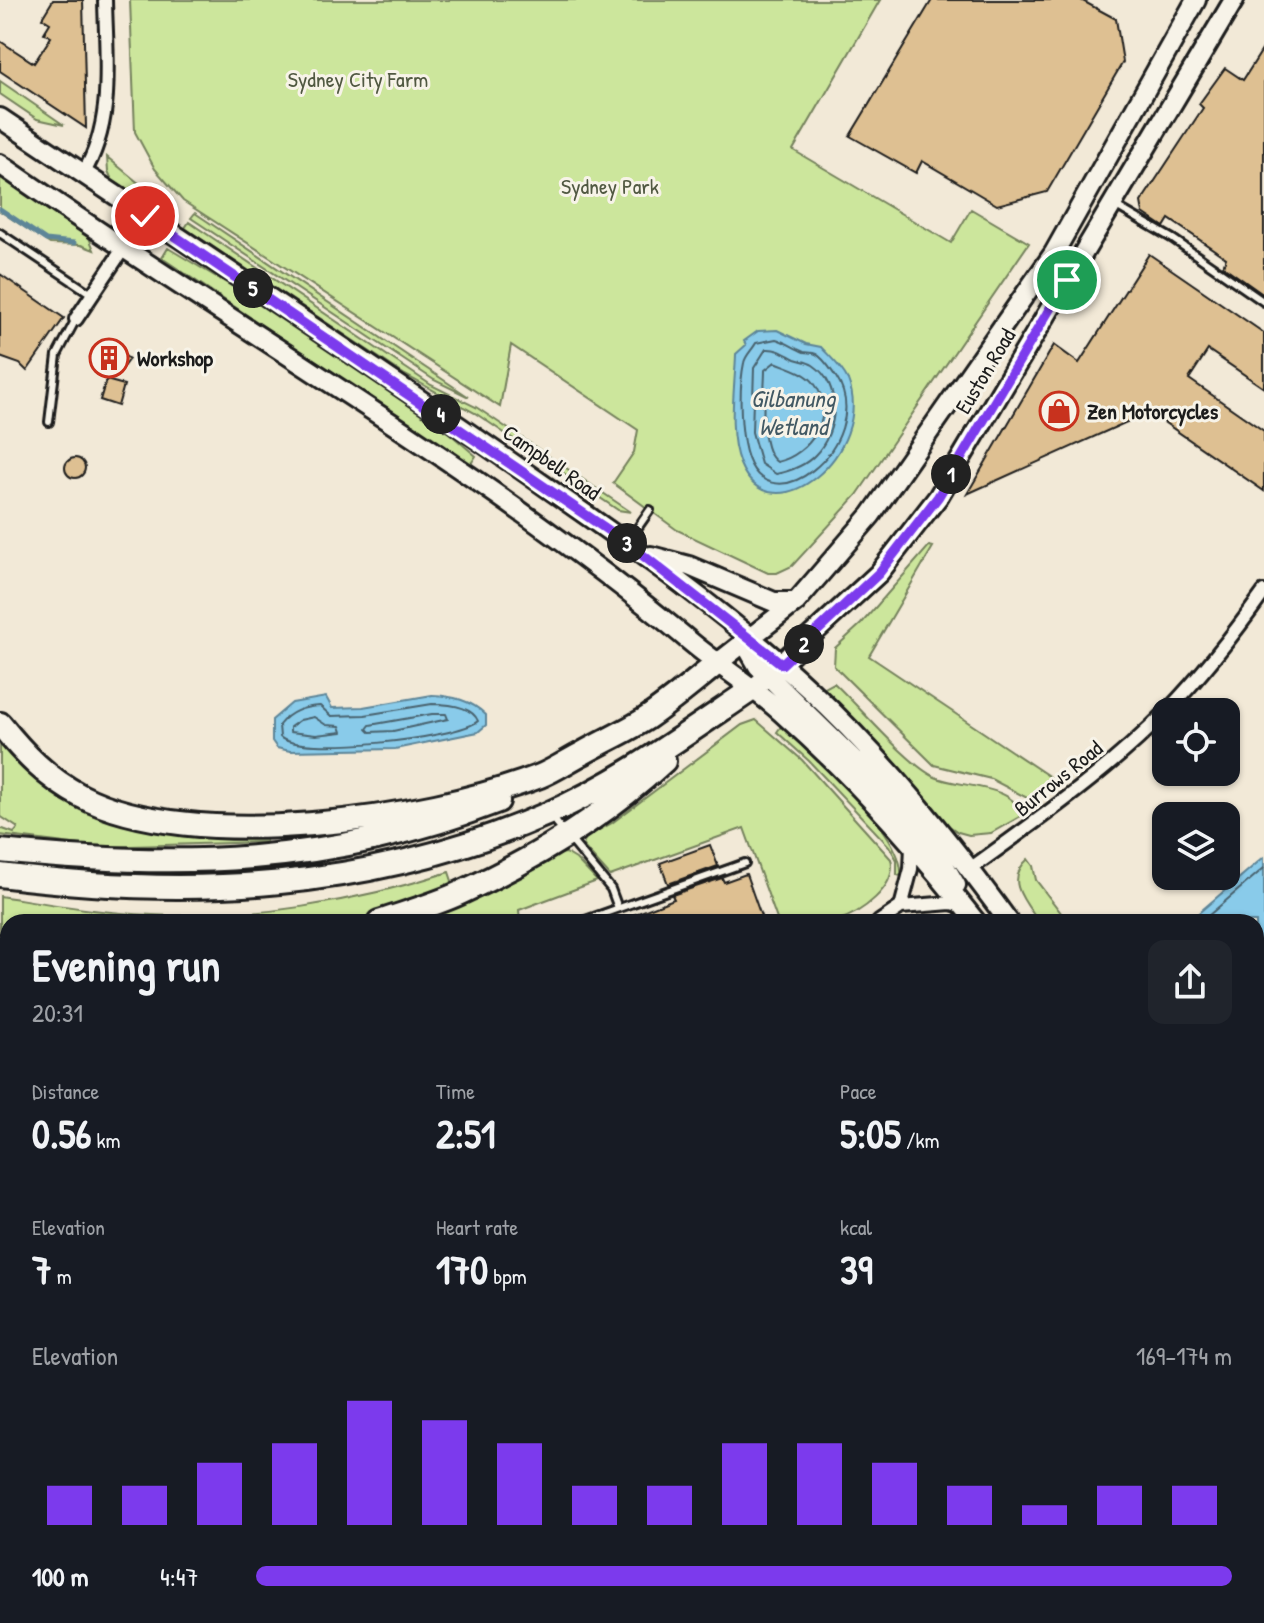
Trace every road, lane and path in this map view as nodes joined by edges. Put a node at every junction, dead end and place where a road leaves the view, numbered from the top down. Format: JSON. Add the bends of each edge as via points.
{"nodes":[{"id":1,"x":105,"y":0,"type":"edge"},
{"id":2,"x":1196,"y":0,"type":"edge"},
{"id":3,"x":1234,"y":0,"type":"edge"},
{"id":4,"x":0,"y":118,"type":"edge"},
{"id":5,"x":0,"y":164,"type":"edge"},
{"id":6,"x":83,"y":174,"type":"junction"},
{"id":7,"x":1111,"y":203,"type":"junction"},
{"id":8,"x":145,"y":216,"type":"junction"},
{"id":9,"x":0,"y":233,"type":"edge"},
{"id":10,"x":124,"y":248,"type":"junction"},
{"id":11,"x":93,"y":295,"type":"junction"},
{"id":12,"x":1264,"y":302,"type":"edge"},
{"id":13,"x":76,"y":319,"type":"joint"},
{"id":14,"x":49,"y":422,"type":"dead end"},
{"id":15,"x":650,"y":510,"type":"dead end"},
{"id":16,"x":634,"y":548,"type":"junction"},
{"id":17,"x":1264,"y":592,"type":"edge"},
{"id":18,"x":796,"y":602,"type":"junction"},
{"id":19,"x":750,"y":638,"type":"junction"},
{"id":20,"x":719,"y":662,"type":"junction"},
{"id":21,"x":768,"y":676,"type":"junction"},
{"id":22,"x":0,"y":724,"type":"edge"},
{"id":23,"x":700,"y":727,"type":"junction"},
{"id":24,"x":549,"y":813,"type":"junction"},
{"id":25,"x":567,"y":836,"type":"junction"},
{"id":26,"x":912,"y":846,"type":"junction"},
{"id":27,"x":0,"y":851,"type":"edge"},
{"id":28,"x":745,"y":863,"type":"dead end"},
{"id":29,"x":970,"y":869,"type":"junction"},
{"id":30,"x":0,"y":875,"type":"edge"},
{"id":31,"x":964,"y":906,"type":"junction"},
{"id":32,"x":901,"y":907,"type":"junction"},
{"id":33,"x":618,"y":908,"type":"junction"},
{"id":34,"x":402,"y":914,"type":"edge"},
{"id":35,"x":602,"y":914,"type":"edge"},
{"id":36,"x":891,"y":914,"type":"edge"},
{"id":37,"x":970,"y":914,"type":"edge"},
{"id":38,"x":1003,"y":914,"type":"edge"}],
"edges":[{"from":1,"to":6,"type":"street","via":[[106,90],[99,144]]},
{"from":2,"to":18,"type":"main road","name":"Euston Road","via":[[1023,301],[871,515]]},
{"from":3,"to":7,"type":"main road","name":"Euston Road"},
{"from":4,"to":6,"type":"main road","name":"Campbell Road"},
{"from":5,"to":10,"type":"main road","name":"Campbell Road"},
{"from":6,"to":8,"type":"main road","name":"Campbell Road"},
{"from":7,"to":12,"type":"lane"},
{"from":7,"to":21,"type":"main road","name":"Euston Road","via":[[938,497],[879,573]]},
{"from":8,"to":10,"type":"street"},
{"from":8,"to":16,"type":"main road","name":"Campbell Road"},
{"from":9,"to":11,"type":"lane"},
{"from":10,"to":11,"type":"street"},
{"from":10,"to":20,"type":"main road","name":"Campbell Road","via":[[523,513]]},
{"from":11,"to":13,"type":"street"},
{"from":13,"to":14,"type":"lane","via":[[57,355]]},
{"from":15,"to":16,"type":"lane"},
{"from":16,"to":18,"type":"main road","via":[[774,602]]},
{"from":16,"to":19,"type":"main road","name":"Campbell Road"},
{"from":17,"to":29,"type":"street","name":"Burrows Road","via":[[1166,712],[1052,810]]},
{"from":18,"to":19,"type":"main road","name":"Euston Road"},
{"from":19,"to":20,"type":"main road","name":"Euston Road"},
{"from":19,"to":21,"type":"main road","name":"Campbell Road"},
{"from":20,"to":21,"type":"main road","name":"Campbell Road"},
{"from":20,"to":22,"type":"highway","via":[[645,719],[541,775],[420,809],[290,826],[184,822],[112,809],[52,779]]},
{"from":20,"to":27,"type":"highway","via":[[693,695],[653,726],[553,780],[456,817],[371,841],[286,855],[190,862],[112,862]]},
{"from":21,"to":23,"type":"highway"},
{"from":21,"to":26,"type":"main road","name":"Campbell Road","via":[[819,747]]},
{"from":21,"to":29,"type":"main road","name":"Campbell Road","via":[[893,775]]},
{"from":21,"to":31,"type":"main road","via":[[885,790],[937,853]]},
{"from":23,"to":24,"type":"highway"},
{"from":23,"to":25,"type":"highway","via":[[643,781]]},
{"from":24,"to":25,"type":"lane"},
{"from":24,"to":30,"type":"highway","via":[[389,865],[269,884],[127,888]]},
{"from":25,"to":33,"type":"lane","via":[[611,889]]},
{"from":25,"to":34,"type":"highway","via":[[458,894]]},
{"from":26,"to":31,"type":"main road","name":"Campbell Road"},
{"from":26,"to":32,"type":"street"},
{"from":28,"to":33,"type":"lane"},
{"from":29,"to":38,"type":"main road","name":"Campbell Road"},
{"from":31,"to":32,"type":"street"},
{"from":31,"to":37,"type":"main road","name":"Campbell Road"},
{"from":32,"to":36,"type":"street"},
{"from":33,"to":35,"type":"lane"}]}
